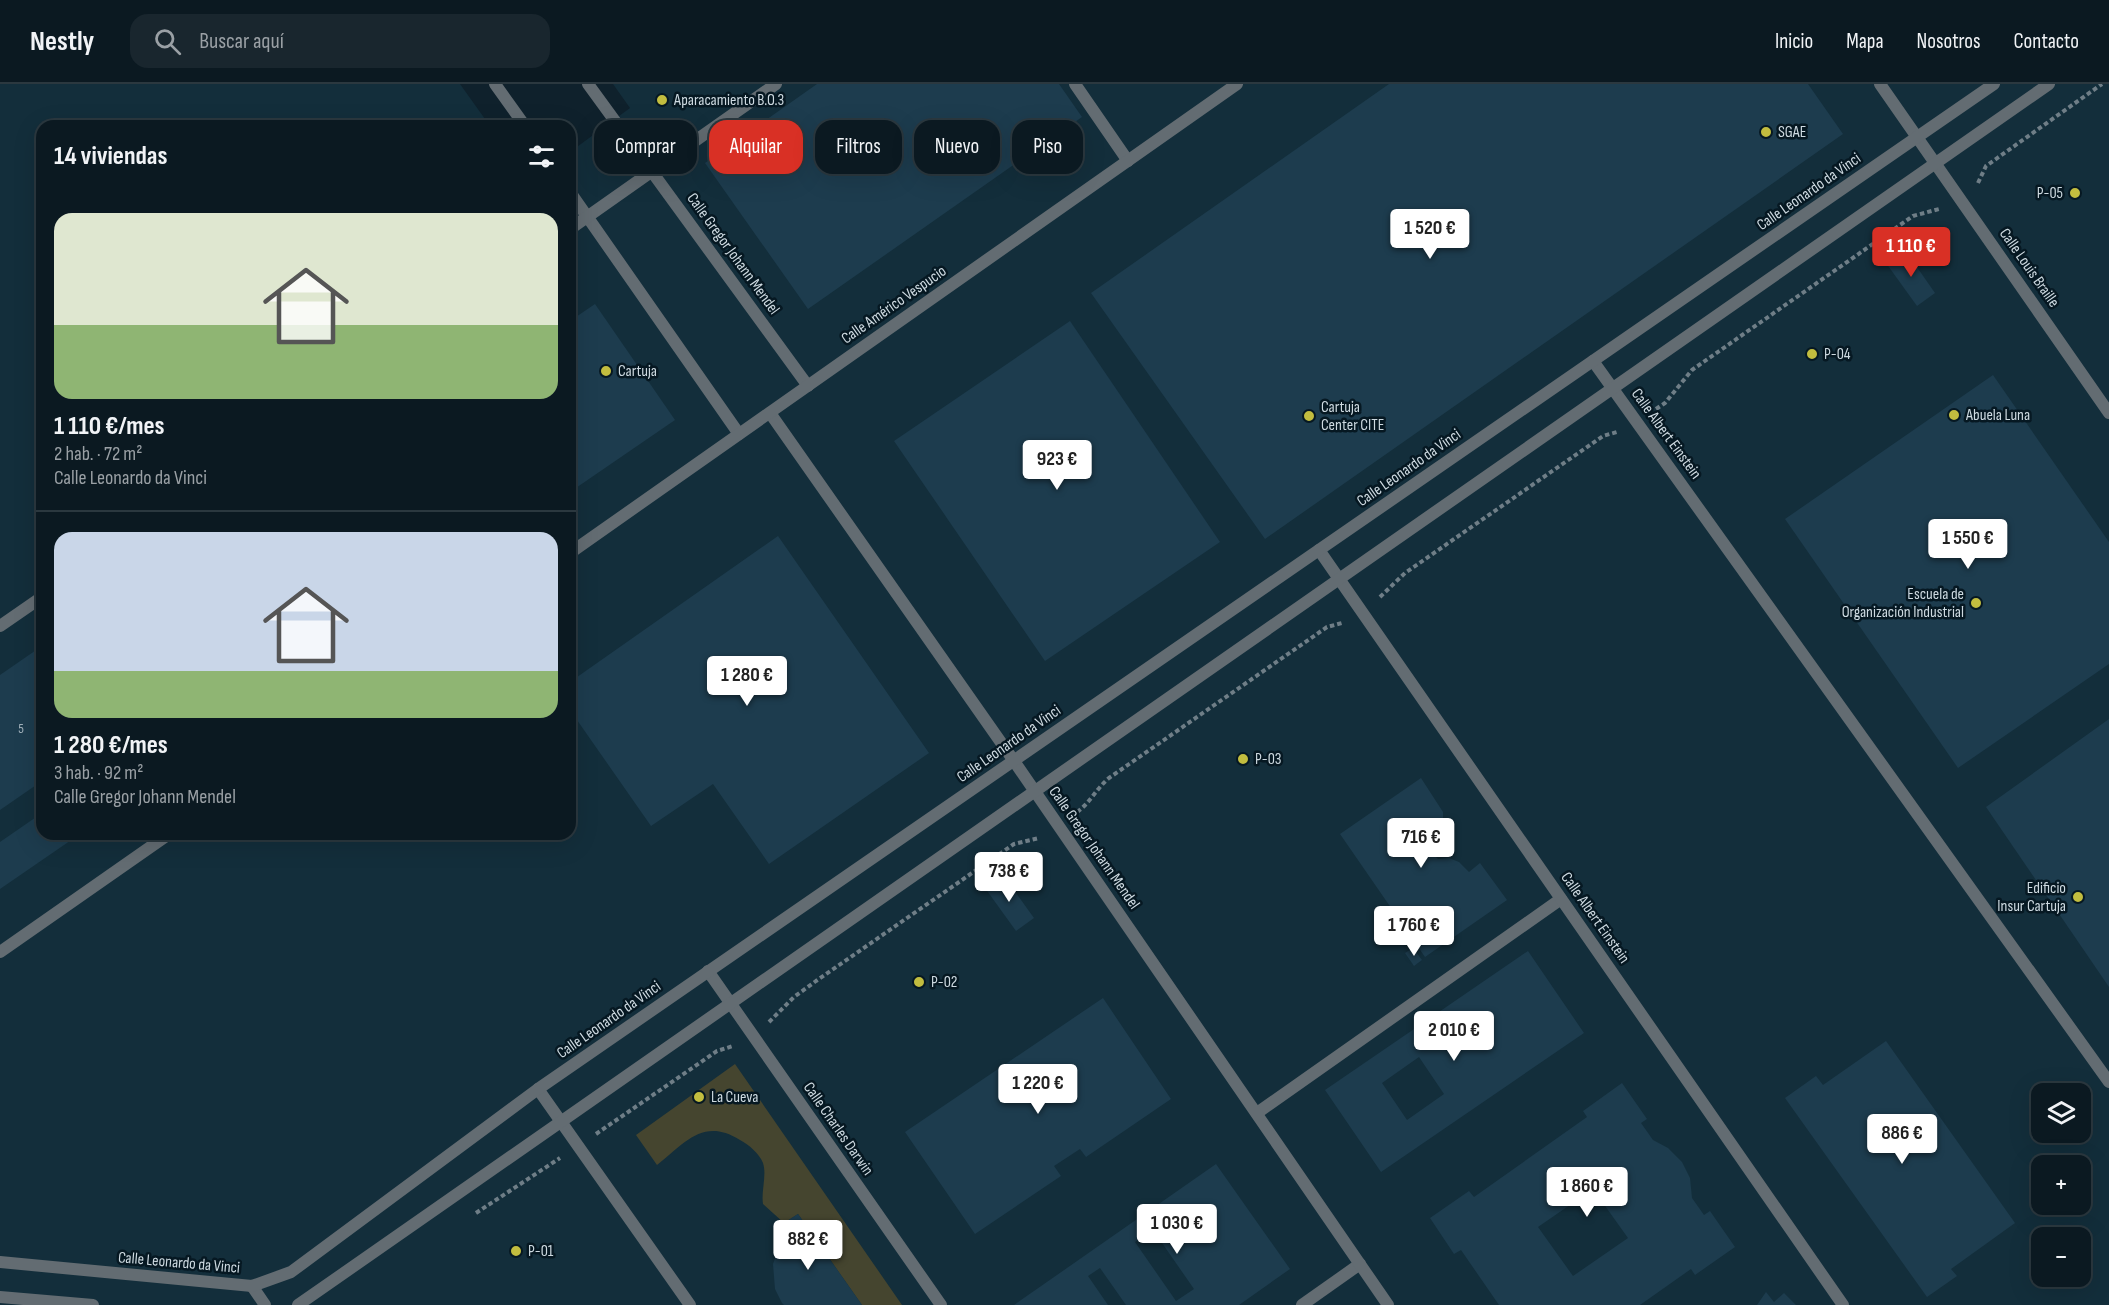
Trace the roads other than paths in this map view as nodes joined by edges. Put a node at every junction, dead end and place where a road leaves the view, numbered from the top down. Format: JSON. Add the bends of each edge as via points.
{"nodes":[{"id":1,"x":495,"y":84,"type":"edge"},
{"id":2,"x":588,"y":84,"type":"edge"},
{"id":3,"x":776,"y":84,"type":"edge"},
{"id":4,"x":1075,"y":84,"type":"edge"},
{"id":5,"x":1237,"y":84,"type":"edge"},
{"id":6,"x":1880,"y":84,"type":"edge"},
{"id":7,"x":1994,"y":84,"type":"edge"},
{"id":8,"x":2049,"y":84,"type":"edge"},
{"id":9,"x":521,"y":120,"type":"edge"},
{"id":10,"x":614,"y":120,"type":"edge"},
{"id":11,"x":1917,"y":137,"type":"junction"},
{"id":12,"x":697,"y":139,"type":"edge"},
{"id":13,"x":1128,"y":160,"type":"junction"},
{"id":14,"x":1935,"y":163,"type":"junction"},
{"id":15,"x":648,"y":174,"type":"edge"},
{"id":16,"x":654,"y":174,"type":"edge"},
{"id":17,"x":576,"y":201,"type":"edge"},
{"id":18,"x":587,"y":217,"type":"junction"},
{"id":19,"x":576,"y":225,"type":"edge"},
{"id":20,"x":1593,"y":361,"type":"junction"},
{"id":21,"x":808,"y":386,"type":"junction"},
{"id":22,"x":1613,"y":389,"type":"junction"},
{"id":23,"x":770,"y":412,"type":"junction"},
{"id":24,"x":2109,"y":413,"type":"edge"},
{"id":25,"x":739,"y":434,"type":"junction"},
{"id":26,"x":576,"y":549,"type":"edge"},
{"id":27,"x":1319,"y":550,"type":"junction"},
{"id":28,"x":1340,"y":580,"type":"junction"},
{"id":29,"x":36,"y":601,"type":"edge"},
{"id":30,"x":0,"y":626,"type":"edge"},
{"id":31,"x":1014,"y":761,"type":"junction"},
{"id":32,"x":1035,"y":793,"type":"junction"},
{"id":33,"x":160,"y":840,"type":"edge"},
{"id":34,"x":1562,"y":899,"type":"junction"},
{"id":35,"x":0,"y":952,"type":"edge"},
{"id":36,"x":708,"y":971,"type":"junction"},
{"id":37,"x":731,"y":1004,"type":"junction"},
{"id":38,"x":2109,"y":1082,"type":"edge"},
{"id":39,"x":538,"y":1089,"type":"junction"},
{"id":40,"x":1257,"y":1113,"type":"junction"},
{"id":41,"x":562,"y":1122,"type":"junction"},
{"id":42,"x":0,"y":1263,"type":"edge"},
{"id":43,"x":1360,"y":1264,"type":"junction"},
{"id":44,"x":252,"y":1286,"type":"junction"},
{"id":45,"x":0,"y":1297,"type":"edge"},
{"id":46,"x":93,"y":1305,"type":"edge"},
{"id":47,"x":265,"y":1305,"type":"edge"},
{"id":48,"x":298,"y":1305,"type":"edge"},
{"id":49,"x":690,"y":1305,"type":"edge"},
{"id":50,"x":941,"y":1305,"type":"edge"},
{"id":51,"x":1302,"y":1305,"type":"edge"},
{"id":52,"x":1388,"y":1305,"type":"edge"},
{"id":53,"x":1843,"y":1305,"type":"edge"}],
"edges":[{"from":1,"to":9,"type":"street"},
{"from":2,"to":10,"type":"street","name":"Calle Gregor Johann Mendel"},
{"from":3,"to":12,"type":"street"},
{"from":4,"to":13,"type":"street"},
{"from":5,"to":13,"type":"street","name":"Calle Américo Vespucio"},
{"from":6,"to":11,"type":"street","name":"Calle Louis Braille"},
{"from":7,"to":11,"type":"street","name":"Calle Leonardo da Vinci"},
{"from":8,"to":14,"type":"street"},
{"from":11,"to":14,"type":"street","name":"Calle Louis Braille"},
{"from":11,"to":20,"type":"street","name":"Calle Leonardo da Vinci"},
{"from":13,"to":21,"type":"street","name":"Calle Américo Vespucio"},
{"from":14,"to":22,"type":"street"},
{"from":14,"to":24,"type":"street","name":"Calle Louis Braille"},
{"from":15,"to":18,"type":"street"},
{"from":16,"to":21,"type":"street","name":"Calle Gregor Johann Mendel"},
{"from":17,"to":18,"type":"street"},
{"from":18,"to":19,"type":"street"},
{"from":18,"to":25,"type":"street"},
{"from":20,"to":22,"type":"street","name":"Calle Albert Einstein"},
{"from":20,"to":27,"type":"street","name":"Calle Leonardo da Vinci"},
{"from":21,"to":23,"type":"street","name":"Calle Américo Vespucio"},
{"from":22,"to":28,"type":"street"},
{"from":22,"to":38,"type":"street","name":"Calle Albert Einstein"},
{"from":23,"to":25,"type":"street","name":"Calle Américo Vespucio"},
{"from":23,"to":31,"type":"street","name":"Calle Gregor Johann Mendel"},
{"from":25,"to":26,"type":"street","name":"Calle Américo Vespucio"},
{"from":27,"to":28,"type":"street","name":"Calle Albert Einstein"},
{"from":27,"to":31,"type":"street","name":"Calle Leonardo da Vinci"},
{"from":28,"to":32,"type":"street"},
{"from":28,"to":34,"type":"street","name":"Calle Albert Einstein"},
{"from":29,"to":30,"type":"street"},
{"from":31,"to":32,"type":"street","name":"Calle Gregor Johann Mendel"},
{"from":31,"to":36,"type":"street","name":"Calle Leonardo da Vinci"},
{"from":32,"to":37,"type":"street"},
{"from":32,"to":40,"type":"street","name":"Calle Gregor Johann Mendel"},
{"from":33,"to":35,"type":"street"},
{"from":34,"to":40,"type":"street"},
{"from":34,"to":53,"type":"street","name":"Calle Albert Einstein"},
{"from":36,"to":37,"type":"street","name":"Calle Charles Darwin"},
{"from":36,"to":39,"type":"street","name":"Calle Leonardo da Vinci"},
{"from":37,"to":41,"type":"street"},
{"from":37,"to":50,"type":"street","name":"Calle Charles Darwin"},
{"from":39,"to":41,"type":"street"},
{"from":39,"to":44,"type":"street","name":"Calle Leonardo da Vinci","via":[[291,1272]]},
{"from":40,"to":43,"type":"street","name":"Calle Gregor Johann Mendel"},
{"from":41,"to":48,"type":"street"},
{"from":41,"to":49,"type":"street"},
{"from":42,"to":44,"type":"street","name":"Calle Leonardo da Vinci"},
{"from":43,"to":51,"type":"street"},
{"from":43,"to":52,"type":"street","name":"Calle Gregor Johann Mendel"},
{"from":44,"to":47,"type":"street"},
{"from":45,"to":46,"type":"street"}]}
